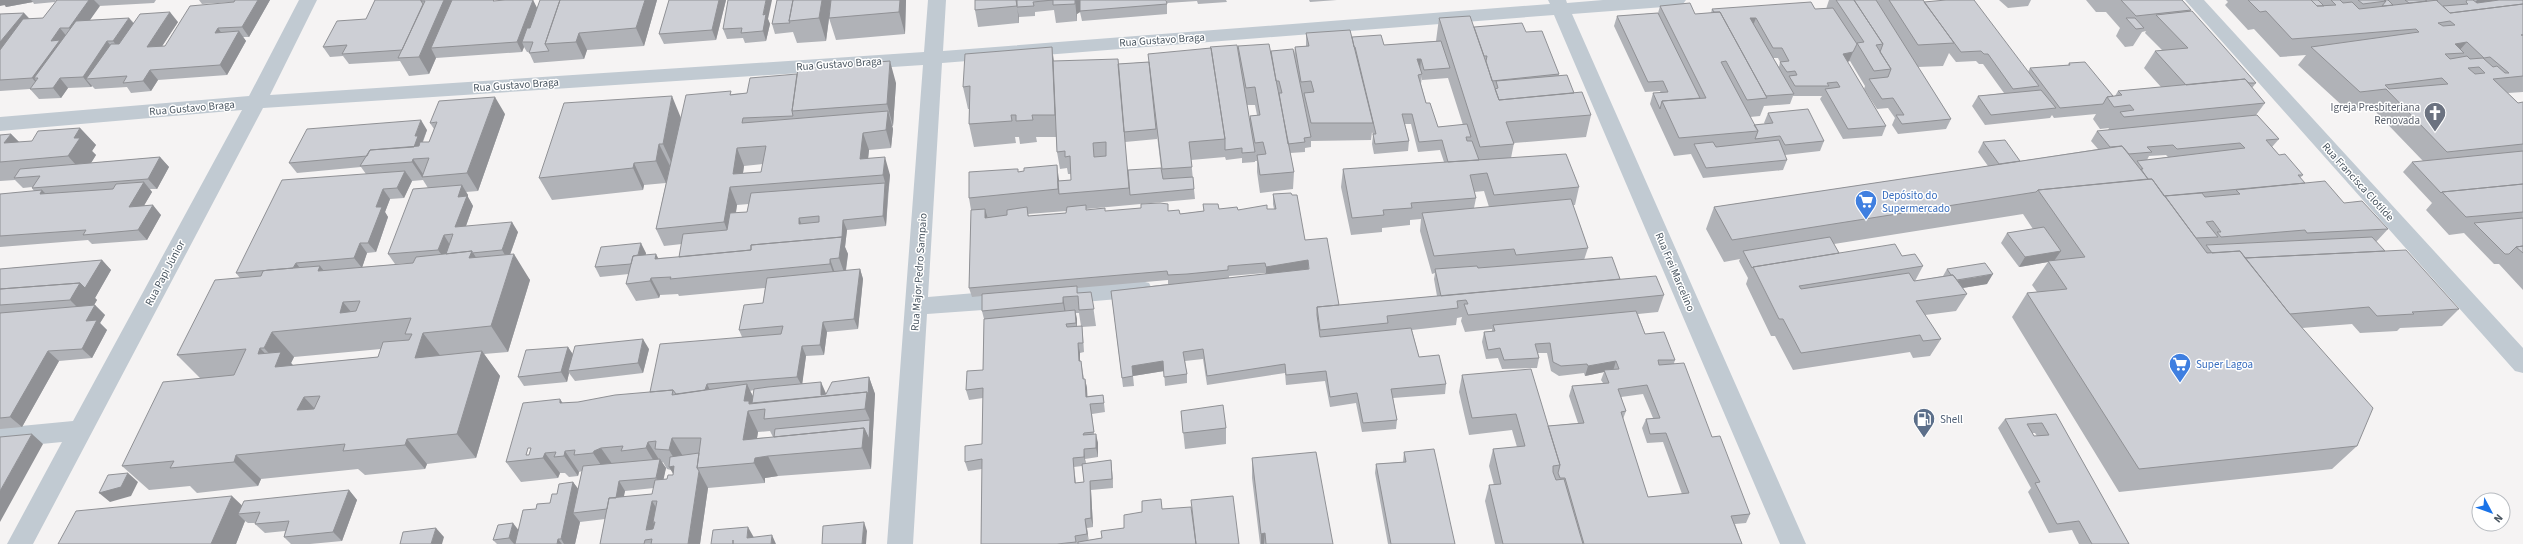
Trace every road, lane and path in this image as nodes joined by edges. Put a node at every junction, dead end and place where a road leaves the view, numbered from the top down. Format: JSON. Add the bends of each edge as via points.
{"nodes":[{"id":1,"x":308,"y":0,"type":"edge"},
{"id":2,"x":937,"y":0,"type":"edge"},
{"id":3,"x":1677,"y":0,"type":"edge"},
{"id":4,"x":2194,"y":0,"type":"edge"},
{"id":5,"x":1559,"y":5,"type":"edge"},
{"id":6,"x":933,"y":58,"type":"junction"},
{"id":7,"x":256,"y":102,"type":"junction"},
{"id":8,"x":0,"y":124,"type":"edge"},
{"id":9,"x":1160,"y":287,"type":"edge"},
{"id":10,"x":917,"y":306,"type":"junction"},
{"id":11,"x":2523,"y":364,"type":"edge"},
{"id":12,"x":81,"y":430,"type":"junction"},
{"id":13,"x":0,"y":438,"type":"edge"},
{"id":14,"x":20,"y":544,"type":"edge"},
{"id":15,"x":900,"y":544,"type":"edge"},
{"id":16,"x":1792,"y":544,"type":"edge"}],
"edges":[{"from":1,"to":7,"type":"street","name":"Rua Papi Júnior"},
{"from":2,"to":6,"type":"street","name":"Rua Major Pedro Sampaio"},
{"from":3,"to":5,"type":"street","name":"Rua Gustavo Braga"},
{"from":4,"to":11,"type":"street","name":"Rua Francisca Clotilde"},
{"from":5,"to":6,"type":"street","name":"Rua Gustavo Braga"},
{"from":5,"to":16,"type":"street","name":"Rua Frei Marcelino"},
{"from":6,"to":7,"type":"street","name":"Rua Gustavo Braga"},
{"from":6,"to":10,"type":"street","name":"Rua Major Pedro Sampaio"},
{"from":7,"to":8,"type":"street","name":"Rua Gustavo Braga"},
{"from":7,"to":12,"type":"street","name":"Rua Papi Júnior"},
{"from":9,"to":10,"type":"street"},
{"from":10,"to":15,"type":"street","name":"Rua Major Pedro Sampaio"},
{"from":12,"to":13,"type":"street"},
{"from":12,"to":14,"type":"street","name":"Rua Papi Júnior"}]}
